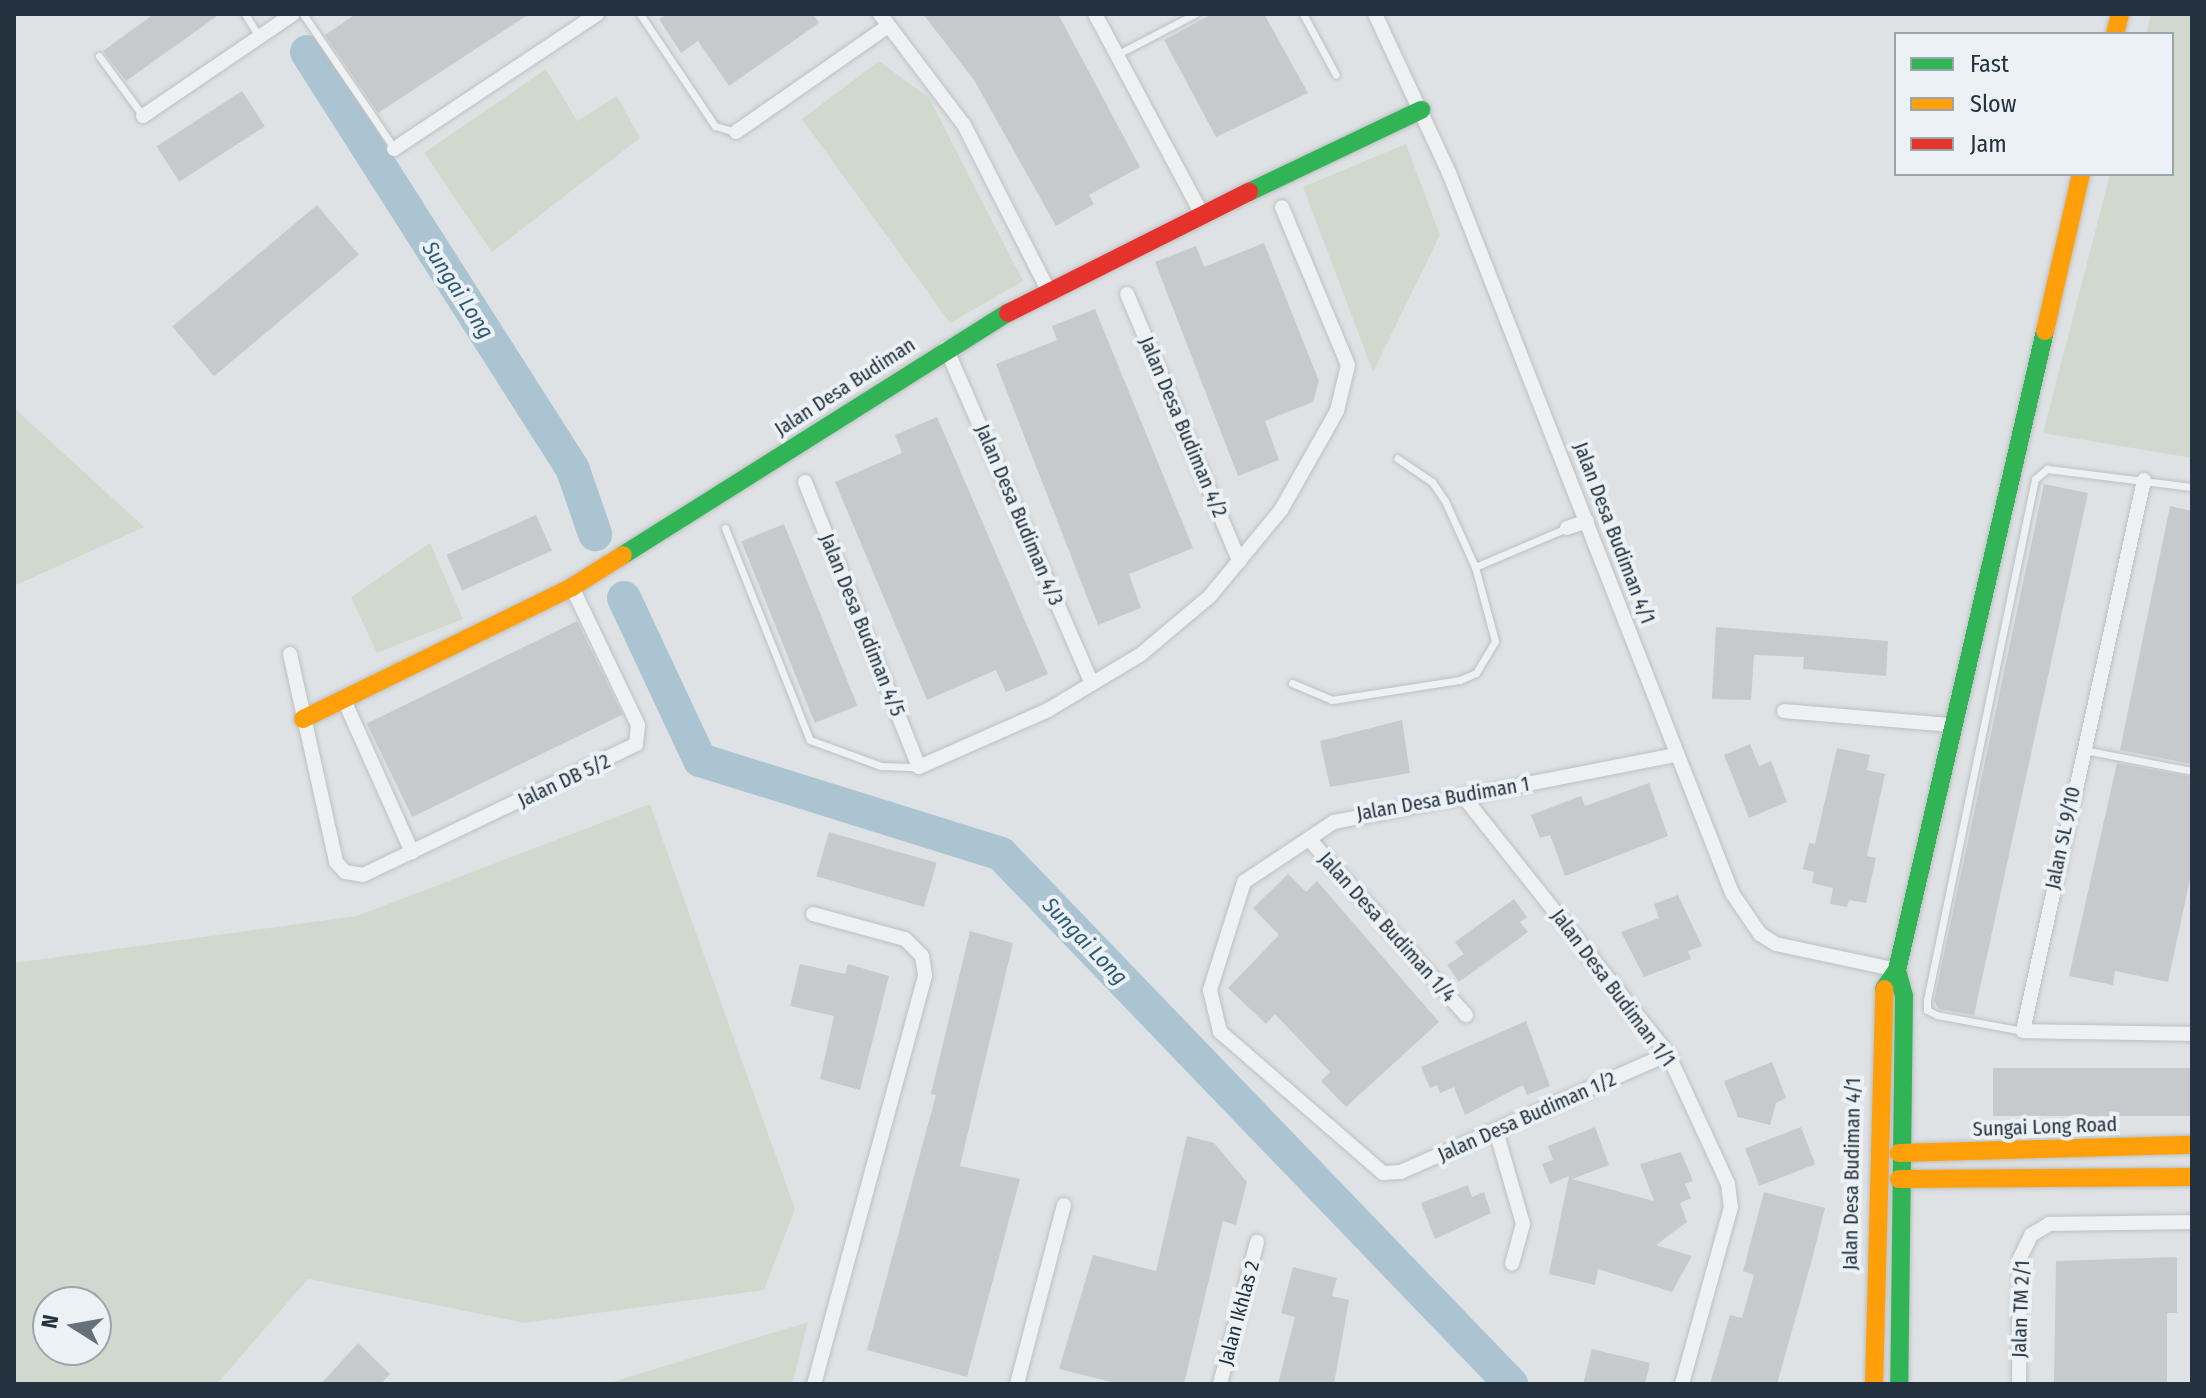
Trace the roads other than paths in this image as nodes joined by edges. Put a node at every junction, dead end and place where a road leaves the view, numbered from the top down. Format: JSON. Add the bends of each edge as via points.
{"nodes":[{"id":1,"x":245,"y":14,"type":"edge"},
{"id":2,"x":293,"y":14,"type":"edge"},
{"id":3,"x":303,"y":14,"type":"edge"},
{"id":4,"x":640,"y":14,"type":"edge"},
{"id":5,"x":1095,"y":14,"type":"edge"},
{"id":6,"x":1195,"y":14,"type":"edge"},
{"id":7,"x":1303,"y":14,"type":"edge"},
{"id":8,"x":1375,"y":14,"type":"edge"},
{"id":9,"x":593,"y":15,"type":"edge"},
{"id":10,"x":884,"y":20,"type":"edge"},
{"id":11,"x":260,"y":37,"type":"junction"},
{"id":12,"x":1120,"y":53,"type":"junction"},
{"id":13,"x":99,"y":56,"type":"dead end"},
{"id":14,"x":1336,"y":75,"type":"dead end"},
{"id":15,"x":1421,"y":110,"type":"junction"},
{"id":16,"x":143,"y":116,"type":"joint"},
{"id":17,"x":736,"y":132,"type":"joint"},
{"id":18,"x":394,"y":149,"type":"joint"},
{"id":19,"x":2081,"y":176,"type":"edge"},
{"id":20,"x":1282,"y":207,"type":"dead end"},
{"id":21,"x":1200,"y":211,"type":"junction"},
{"id":22,"x":1047,"y":288,"type":"junction"},
{"id":23,"x":1127,"y":294,"type":"dead end"},
{"id":24,"x":946,"y":348,"type":"junction"},
{"id":25,"x":1397,"y":458,"type":"dead end"},
{"id":26,"x":2144,"y":480,"type":"junction"},
{"id":27,"x":805,"y":482,"type":"dead end"},
{"id":28,"x":2192,"y":487,"type":"edge"},
{"id":29,"x":1587,"y":521,"type":"junction"},
{"id":30,"x":725,"y":528,"type":"dead end"},
{"id":31,"x":1567,"y":528,"type":"joint"},
{"id":32,"x":1239,"y":561,"type":"junction"},
{"id":33,"x":1475,"y":567,"type":"junction"},
{"id":34,"x":572,"y":587,"type":"junction"},
{"id":35,"x":290,"y":654,"type":"dead end"},
{"id":36,"x":1092,"y":683,"type":"junction"},
{"id":37,"x":1292,"y":683,"type":"dead end"},
{"id":38,"x":344,"y":700,"type":"junction"},
{"id":39,"x":1784,"y":711,"type":"dead end"},
{"id":40,"x":303,"y":719,"type":"junction"},
{"id":41,"x":1951,"y":725,"type":"junction"},
{"id":42,"x":2082,"y":749,"type":"junction"},
{"id":43,"x":1676,"y":755,"type":"junction"},
{"id":44,"x":919,"y":767,"type":"junction"},
{"id":45,"x":2192,"y":771,"type":"edge"},
{"id":46,"x":1463,"y":796,"type":"junction"},
{"id":47,"x":1309,"y":839,"type":"junction"},
{"id":48,"x":412,"y":852,"type":"junction"},
{"id":49,"x":813,"y":914,"type":"dead end"},
{"id":50,"x":1897,"y":970,"type":"junction"},
{"id":51,"x":1466,"y":1015,"type":"dead end"},
{"id":52,"x":2023,"y":1031,"type":"junction"},
{"id":53,"x":2192,"y":1034,"type":"edge"},
{"id":54,"x":1668,"y":1054,"type":"junction"},
{"id":55,"x":1901,"y":1101,"type":"junction"},
{"id":56,"x":1496,"y":1131,"type":"junction"},
{"id":57,"x":1873,"y":1145,"type":"junction"},
{"id":58,"x":2192,"y":1145,"type":"edge"},
{"id":59,"x":1961,"y":1152,"type":"junction"},
{"id":60,"x":1895,"y":1166,"type":"junction"},
{"id":61,"x":1383,"y":1173,"type":"joint"},
{"id":62,"x":2192,"y":1177,"type":"edge"},
{"id":63,"x":1953,"y":1178,"type":"junction"},
{"id":64,"x":1872,"y":1193,"type":"junction"},
{"id":65,"x":1064,"y":1205,"type":"dead end"},
{"id":66,"x":2192,"y":1222,"type":"edge"},
{"id":67,"x":1899,"y":1236,"type":"junction"},
{"id":68,"x":1257,"y":1242,"type":"dead end"},
{"id":69,"x":1512,"y":1264,"type":"dead end"},
{"id":70,"x":815,"y":1384,"type":"edge"},
{"id":71,"x":1017,"y":1384,"type":"edge"},
{"id":72,"x":1220,"y":1384,"type":"edge"},
{"id":73,"x":1682,"y":1384,"type":"edge"},
{"id":74,"x":1874,"y":1384,"type":"edge"},
{"id":75,"x":1899,"y":1384,"type":"edge"},
{"id":76,"x":2019,"y":1384,"type":"edge"}],
"edges":[{"from":1,"to":11,"type":"lane"},
{"from":2,"to":11,"type":"street"},
{"from":3,"to":18,"type":"lane"},
{"from":4,"to":17,"type":"lane","via":[[715,126]]},
{"from":5,"to":12,"type":"street"},
{"from":6,"to":12,"type":"lane"},
{"from":7,"to":14,"type":"lane"},
{"from":8,"to":15,"type":"street","name":"Jalan Desa Budiman 4/1"},
{"from":9,"to":18,"type":"street"},
{"from":10,"to":17,"type":"street"},
{"from":10,"to":22,"type":"street","via":[[964,125]]},
{"from":11,"to":16,"type":"street"},
{"from":12,"to":21,"type":"street"},
{"from":13,"to":16,"type":"lane"},
{"from":15,"to":21,"type":"street","name":"Jalan Desa Budiman"},
{"from":15,"to":29,"type":"street","name":"Jalan Desa Budiman 4/1"},
{"from":19,"to":41,"type":"street","name":"Jalan Desa Budiman 4/1"},
{"from":20,"to":32,"type":"street","via":[[1349,377],[1337,411],[1281,510]]},
{"from":21,"to":22,"type":"street","name":"Jalan Desa Budiman"},
{"from":22,"to":24,"type":"street","name":"Jalan Desa Budiman"},
{"from":23,"to":32,"type":"street","name":"Jalan Desa Budiman 4/2"},
{"from":24,"to":34,"type":"street","name":"Jalan Desa Budiman"},
{"from":24,"to":36,"type":"street","name":"Jalan Desa Budiman 4/3"},
{"from":25,"to":33,"type":"lane","via":[[1432,482]]},
{"from":26,"to":28,"type":"lane"},
{"from":26,"to":42,"type":"street","name":"Jalan SL 9/10"},
{"from":26,"to":52,"type":"lane","via":[[2047,469],[2035,479],[1927,1000],[1927,1010],[1937,1015]]},
{"from":27,"to":44,"type":"street","name":"Jalan Desa Budiman 4/5"},
{"from":29,"to":31,"type":"street"},
{"from":29,"to":43,"type":"street","name":"Jalan Desa Budiman 4/1"},
{"from":30,"to":44,"type":"lane","via":[[810,740],[881,766]]},
{"from":31,"to":33,"type":"lane"},
{"from":32,"to":36,"type":"street","via":[[1176,628]]},
{"from":33,"to":37,"type":"lane","via":[[1495,631],[1476,673],[1332,700]]},
{"from":34,"to":38,"type":"street","name":"Jalan Desa Budiman"},
{"from":34,"to":48,"type":"street","name":"Jalan DB 5/2","via":[[638,725],[636,744]]},
{"from":35,"to":40,"type":"street"},
{"from":36,"to":44,"type":"street","via":[[1048,710]]},
{"from":38,"to":40,"type":"street","name":"Jalan Desa Budiman"},
{"from":38,"to":48,"type":"street"},
{"from":39,"to":41,"type":"street"},
{"from":40,"to":48,"type":"street","name":"Jalan DB 5/2","via":[[336,862],[345,872],[363,875]]},
{"from":41,"to":50,"type":"street","name":"Jalan Desa Budiman 4/1"},
{"from":42,"to":45,"type":"lane"},
{"from":42,"to":52,"type":"street","name":"Jalan SL 9/10"},
{"from":43,"to":46,"type":"street","name":"Jalan Desa Budiman 1"},
{"from":43,"to":50,"type":"street","name":"Jalan Desa Budiman 4/1","via":[[1732,893],[1760,934],[1794,951]]},
{"from":46,"to":47,"type":"street","name":"Jalan Desa Budiman 1","via":[[1359,812]]},
{"from":46,"to":54,"type":"street","name":"Jalan Desa Budiman 1/1"},
{"from":47,"to":51,"type":"street","name":"Jalan Desa Budiman 1/4"},
{"from":47,"to":61,"type":"street","name":"Jalan Desa Budiman 1","via":[[1244,882],[1210,990],[1220,1032]]},
{"from":49,"to":70,"type":"street","via":[[905,939],[922,956],[925,976]]},
{"from":50,"to":55,"type":"street","name":"Jalan Desa Budiman 4/1","via":[[1904,996]]},
{"from":50,"to":57,"type":"street","name":"Jalan Desa Budiman 4/1","via":[[1880,995]]},
{"from":52,"to":53,"type":"street"},
{"from":54,"to":56,"type":"street","name":"Jalan Desa Budiman 1/2"},
{"from":54,"to":73,"type":"street","name":"Jalan Desa Budiman 1/1","via":[[1728,1184],[1731,1207]]},
{"from":55,"to":59,"type":"street","via":[[1919,1135]]},
{"from":55,"to":60,"type":"street","name":"Jalan Desa Budiman 4/1"},
{"from":56,"to":61,"type":"street","name":"Jalan Desa Budiman 1/2"},
{"from":56,"to":69,"type":"street","via":[[1523,1224]]},
{"from":57,"to":60,"type":"street"},
{"from":57,"to":64,"type":"street","name":"Jalan Desa Budiman 4/1"},
{"from":58,"to":59,"type":"street","name":"Sungai Long Road"},
{"from":59,"to":60,"type":"street","name":"Sungai Long Road"},
{"from":60,"to":63,"type":"street"},
{"from":60,"to":64,"type":"street"},
{"from":60,"to":67,"type":"street","name":"Jalan Desa Budiman 4/1"},
{"from":62,"to":63,"type":"street"},
{"from":63,"to":67,"type":"street","via":[[1912,1197]]},
{"from":64,"to":74,"type":"street","name":"Jalan Desa Budiman 4/1"},
{"from":65,"to":71,"type":"street"},
{"from":66,"to":76,"type":"street","name":"Jalan TM 2/1","via":[[2049,1224],[2031,1235],[2020,1258]]},
{"from":67,"to":75,"type":"street","name":"Jalan Desa Budiman 4/1"},
{"from":68,"to":72,"type":"street","name":"Jalan Ikhlas 2"}]}
